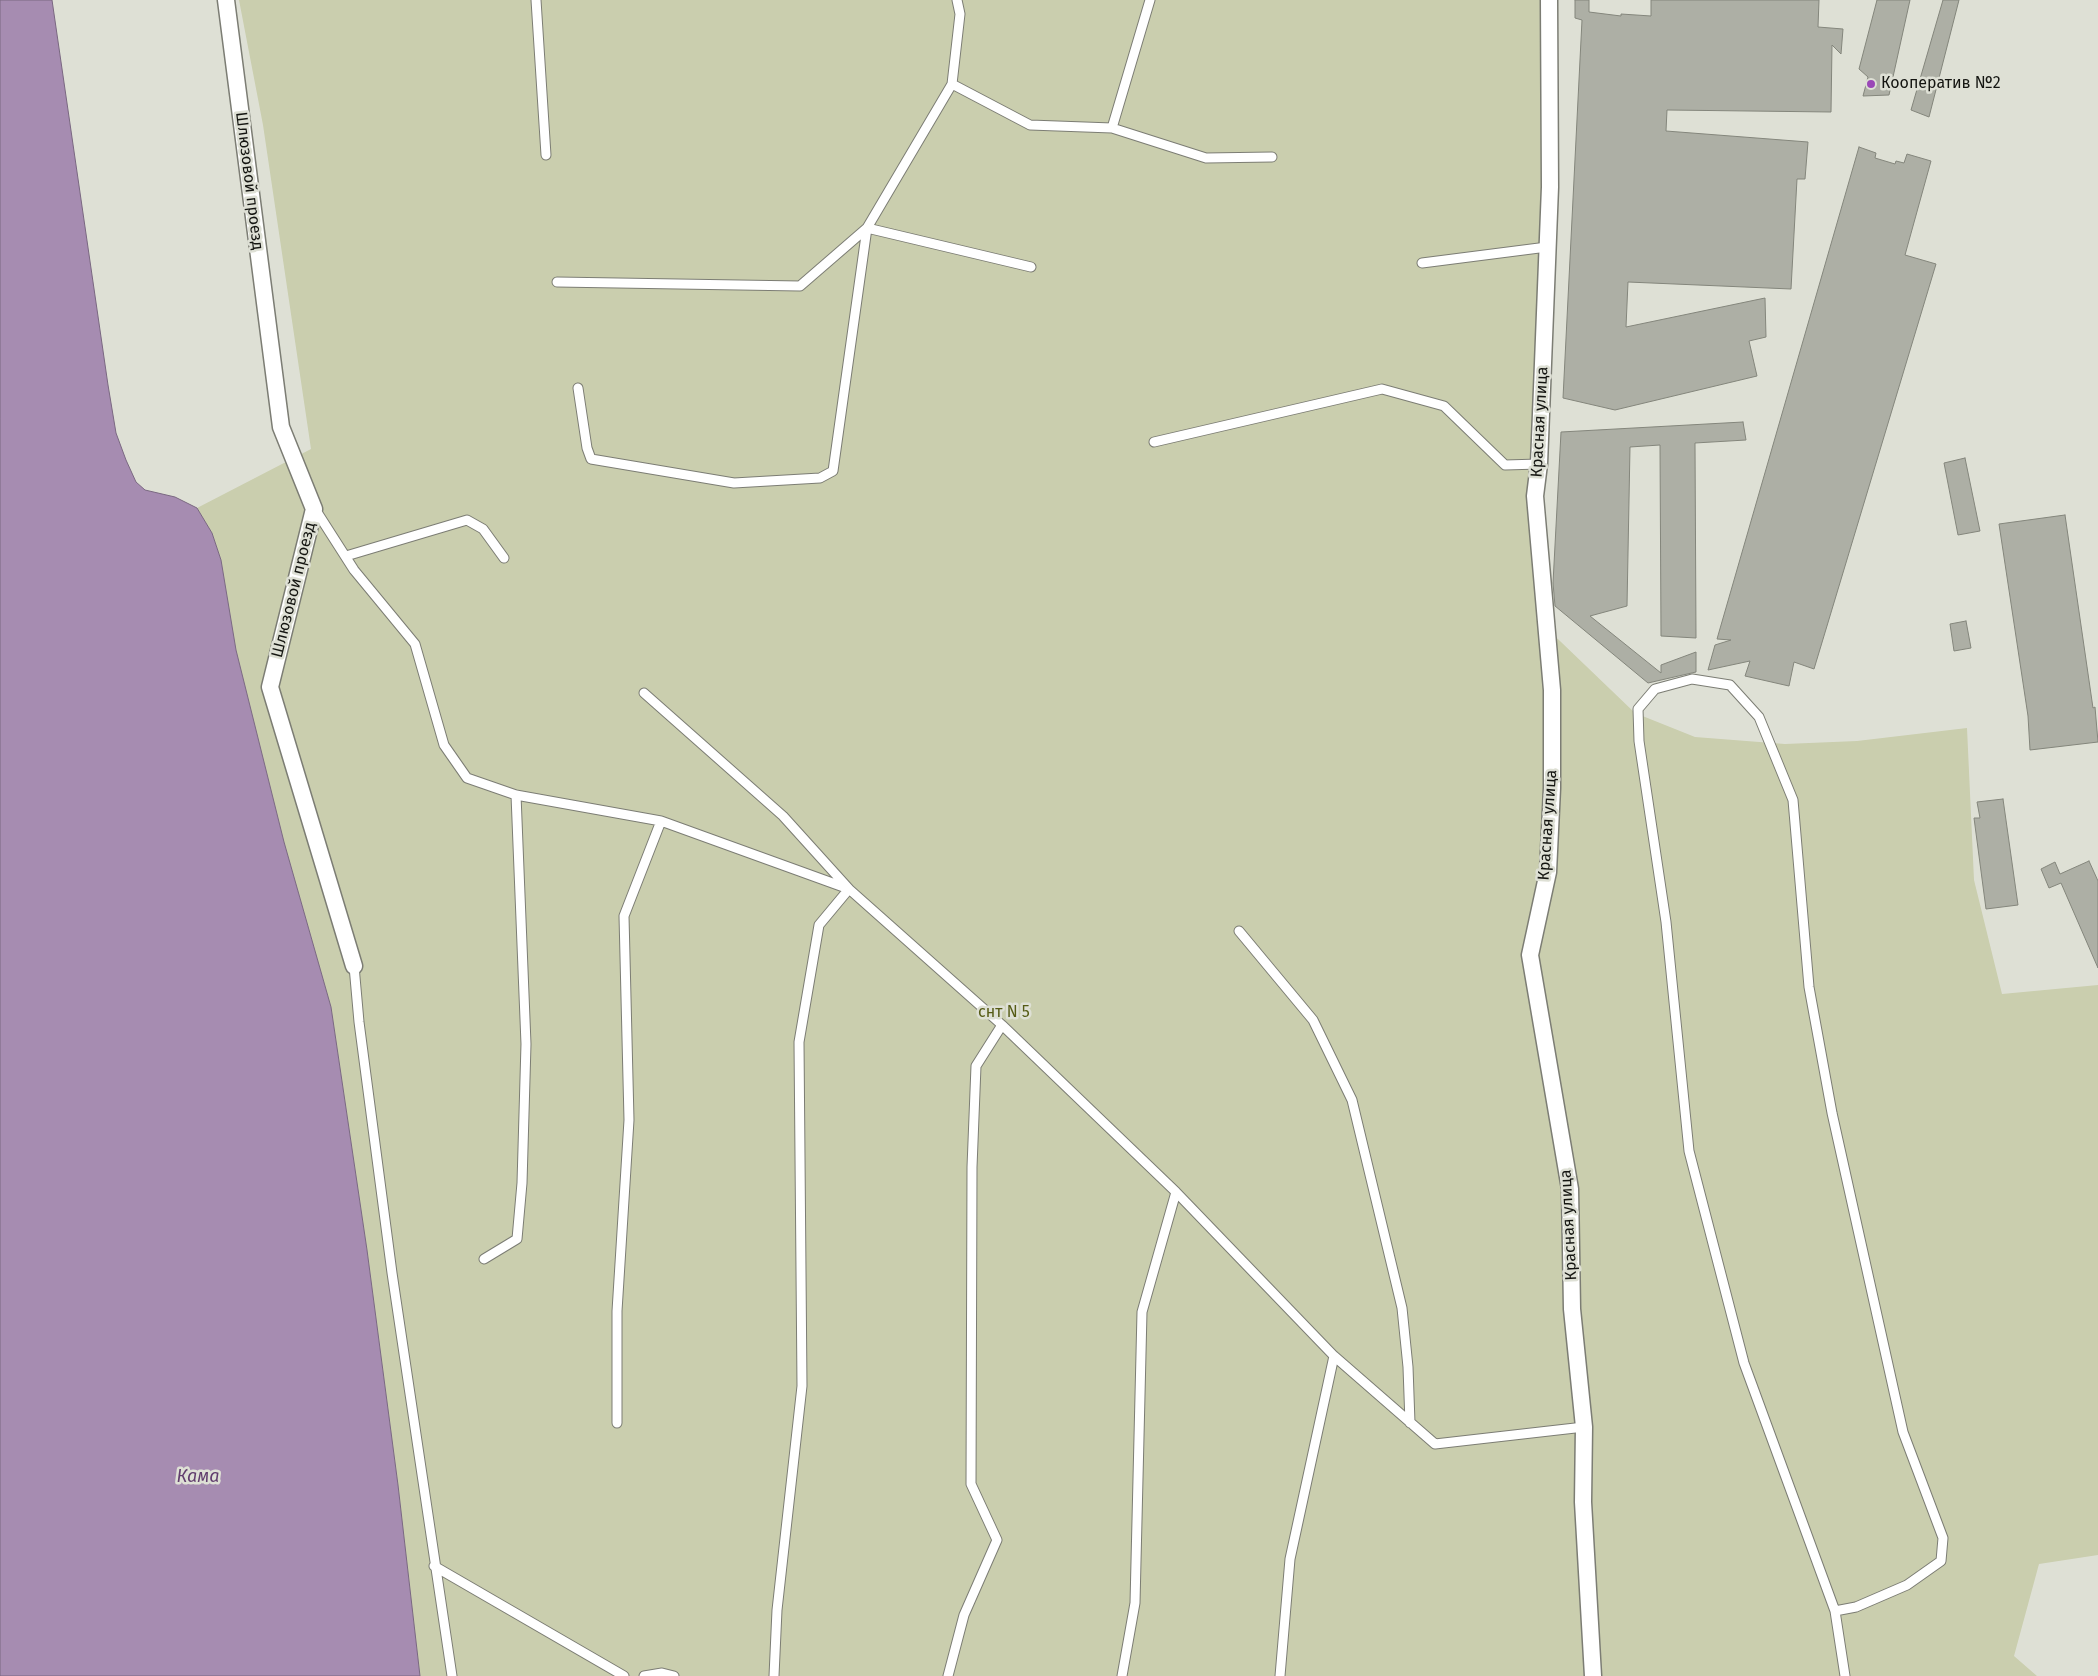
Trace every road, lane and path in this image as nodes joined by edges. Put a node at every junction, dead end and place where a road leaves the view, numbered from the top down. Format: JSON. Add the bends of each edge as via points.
{"nodes":[{"id":1,"x":226,"y":0,"type":"edge"},
{"id":2,"x":536,"y":0,"type":"edge"},
{"id":3,"x":957,"y":0,"type":"edge"},
{"id":4,"x":1150,"y":0,"type":"edge"},
{"id":5,"x":1549,"y":0,"type":"edge"},
{"id":6,"x":952,"y":84,"type":"junction"},
{"id":7,"x":1112,"y":128,"type":"junction"},
{"id":8,"x":546,"y":155,"type":"dead end"},
{"id":9,"x":1272,"y":157,"type":"dead end"},
{"id":10,"x":867,"y":228,"type":"junction"},
{"id":11,"x":1547,"y":247,"type":"junction"},
{"id":12,"x":1422,"y":263,"type":"dead end"},
{"id":13,"x":1031,"y":267,"type":"dead end"},
{"id":14,"x":557,"y":282,"type":"dead end"},
{"id":15,"x":578,"y":388,"type":"dead end"},
{"id":16,"x":1154,"y":442,"type":"dead end"},
{"id":17,"x":1539,"y":464,"type":"junction"},
{"id":18,"x":314,"y":508,"type":"junction"},
{"id":19,"x":346,"y":556,"type":"junction"},
{"id":20,"x":504,"y":558,"type":"dead end"},
{"id":21,"x":644,"y":693,"type":"dead end"},
{"id":22,"x":516,"y":795,"type":"junction"},
{"id":23,"x":661,"y":821,"type":"junction"},
{"id":24,"x":849,"y":889,"type":"junction"},
{"id":25,"x":1239,"y":931,"type":"dead end"},
{"id":26,"x":354,"y":966,"type":"joint"},
{"id":27,"x":1002,"y":1025,"type":"junction"},
{"id":28,"x":1176,"y":1192,"type":"junction"},
{"id":29,"x":484,"y":1259,"type":"dead end"},
{"id":30,"x":1334,"y":1356,"type":"junction"},
{"id":31,"x":616,"y":1423,"type":"dead end"},
{"id":32,"x":1410,"y":1423,"type":"junction"},
{"id":33,"x":1584,"y":1427,"type":"junction"},
{"id":34,"x":434,"y":1566,"type":"junction"},
{"id":35,"x":1835,"y":1611,"type":"junction"},
{"id":36,"x":452,"y":1676,"type":"edge"},
{"id":37,"x":624,"y":1676,"type":"edge"},
{"id":38,"x":644,"y":1676,"type":"edge"},
{"id":39,"x":674,"y":1676,"type":"edge"},
{"id":40,"x":774,"y":1676,"type":"edge"},
{"id":41,"x":948,"y":1676,"type":"edge"},
{"id":42,"x":1122,"y":1676,"type":"edge"},
{"id":43,"x":1280,"y":1676,"type":"edge"},
{"id":44,"x":1593,"y":1676,"type":"edge"},
{"id":45,"x":1846,"y":1676,"type":"edge"}],
"edges":[{"from":1,"to":18,"type":"street","name":"Шлюзовой проезд","via":[[281,427]]},
{"from":2,"to":8,"type":"lane"},
{"from":3,"to":6,"type":"lane","via":[[960,14]]},
{"from":4,"to":7,"type":"lane"},
{"from":5,"to":11,"type":"street","name":"Красная улица","via":[[1550,187]]},
{"from":6,"to":7,"type":"lane","via":[[1030,125]]},
{"from":6,"to":10,"type":"lane"},
{"from":7,"to":9,"type":"lane","via":[[1206,158]]},
{"from":10,"to":13,"type":"lane"},
{"from":10,"to":14,"type":"lane","via":[[800,286]]},
{"from":10,"to":15,"type":"lane","via":[[833,471],[820,478],[734,483],[591,459]]},
{"from":11,"to":12,"type":"lane"},
{"from":11,"to":17,"type":"street","name":"Красная улица"},
{"from":16,"to":17,"type":"lane","via":[[1382,389],[1444,406],[1505,465]]},
{"from":17,"to":33,"type":"street","name":"Красная улица","via":[[1535,496],[1552,690],[1552,788],[1548,872],[1530,955],[1570,1189],[1572,1309]]},
{"from":18,"to":19,"type":"lane"},
{"from":18,"to":26,"type":"street","name":"Шлюзовой проезд","via":[[270,687]]},
{"from":19,"to":20,"type":"lane","via":[[467,520],[483,529]]},
{"from":19,"to":22,"type":"lane","via":[[415,644],[444,745],[467,778]]},
{"from":21,"to":24,"type":"lane","via":[[784,816]]},
{"from":22,"to":23,"type":"lane"},
{"from":22,"to":29,"type":"lane","via":[[526,1044],[522,1183],[517,1239]]},
{"from":23,"to":24,"type":"lane"},
{"from":23,"to":31,"type":"lane","via":[[624,916],[629,1120],[617,1311]]},
{"from":24,"to":27,"type":"lane"},
{"from":24,"to":40,"type":"lane","via":[[819,925],[799,1042],[802,1386],[777,1610]]},
{"from":25,"to":32,"type":"lane","via":[[1313,1020],[1352,1100],[1402,1308]]},
{"from":26,"to":34,"type":"lane","via":[[388,1244]]},
{"from":27,"to":28,"type":"lane"},
{"from":27,"to":41,"type":"lane","via":[[976,1066],[972,1167],[971,1484],[997,1540],[964,1615]]},
{"from":28,"to":30,"type":"lane"},
{"from":28,"to":42,"type":"lane","via":[[1142,1312],[1134,1603]]},
{"from":30,"to":32,"type":"lane"},
{"from":30,"to":43,"type":"lane","via":[[1290,1559]]},
{"from":32,"to":33,"type":"lane","via":[[1435,1444]]},
{"from":33,"to":44,"type":"street","name":"Красная улица","via":[[1583,1502]]},
{"from":34,"to":36,"type":"lane"},
{"from":34,"to":37,"type":"lane"},
{"from":35,"to":35,"type":"lane","via":[[1744,1363],[1689,1151],[1666,922],[1639,741],[1638,709],[1655,689],[1692,679],[1730,685],[1760,717],[1793,800],[1809,987],[1832,1113],[1903,1432],[1943,1538],[1941,1561],[1908,1585],[1856,1607]]},
{"from":35,"to":45,"type":"lane"},
{"from":38,"to":39,"type":"lane","via":[[662,1673]]}]}
